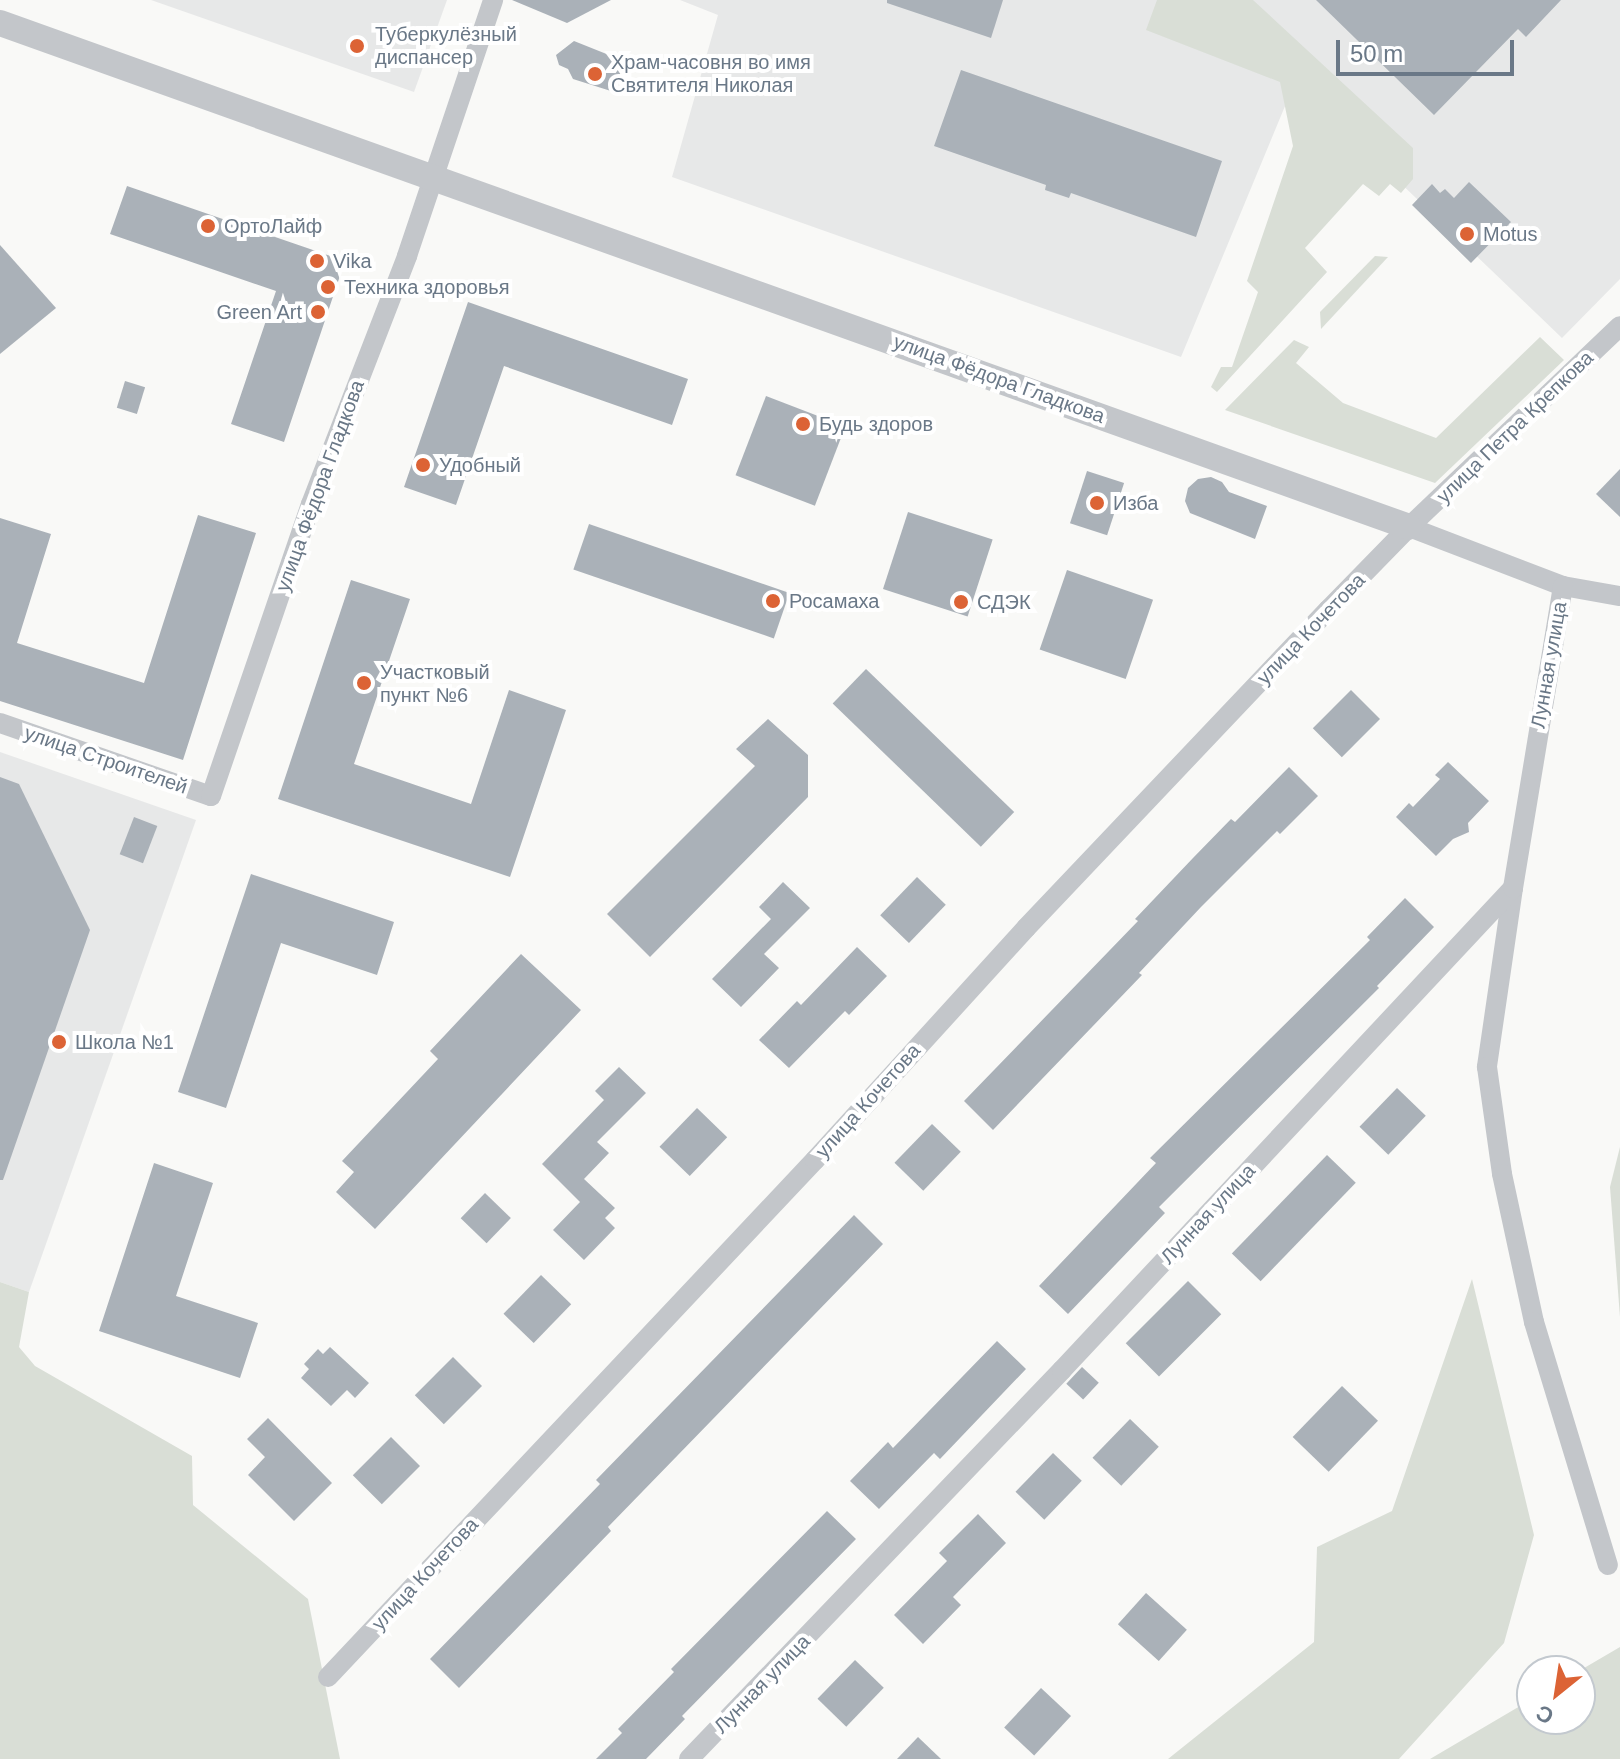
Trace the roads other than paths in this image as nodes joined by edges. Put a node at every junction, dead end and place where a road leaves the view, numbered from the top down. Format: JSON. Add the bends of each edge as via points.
{"nodes":[{"id":1,"x":493,"y":0,"type":"edge"},
{"id":2,"x":0,"y":23,"type":"edge"},
{"id":3,"x":433,"y":178,"type":"junction"},
{"id":4,"x":1620,"y":326,"type":"edge"},
{"id":5,"x":1409,"y":527,"type":"junction"},
{"id":6,"x":1563,"y":586,"type":"junction"},
{"id":7,"x":1620,"y":596,"type":"edge"},
{"id":8,"x":0,"y":723,"type":"edge"},
{"id":9,"x":211,"y":796,"type":"joint"},
{"id":10,"x":1513,"y":888,"type":"junction"},
{"id":11,"x":1608,"y":1565,"type":"dead end"},
{"id":12,"x":328,"y":1677,"type":"dead end"},
{"id":13,"x":689,"y":1759,"type":"edge"}],
"edges":[{"from":1,"to":3,"type":"street","name":"улица Фёдора Гладкова"},
{"from":2,"to":3,"type":"street","name":"улица Фёдора Гладкова"},
{"from":3,"to":5,"type":"street","name":"улица Фёдора Гладкова"},
{"from":3,"to":9,"type":"street","name":"улица Фёдора Гладкова","via":[[311,504]]},
{"from":4,"to":5,"type":"street","name":"улица Петра Крепкова"},
{"from":5,"to":6,"type":"street","name":"улица Фёдора Гладкова"},
{"from":5,"to":12,"type":"street","name":"улица Кочетова","via":[[1026,928]]},
{"from":6,"to":7,"type":"street","name":"улица Фёдора Гладкова"},
{"from":6,"to":10,"type":"street","name":"Лунная улица"},
{"from":8,"to":9,"type":"street","name":"улица Строителей"},
{"from":10,"to":11,"type":"street","via":[[1487,1067],[1502,1174],[1534,1322]]},
{"from":10,"to":13,"type":"street","name":"Лунная улица","via":[[1041,1393]]}]}
